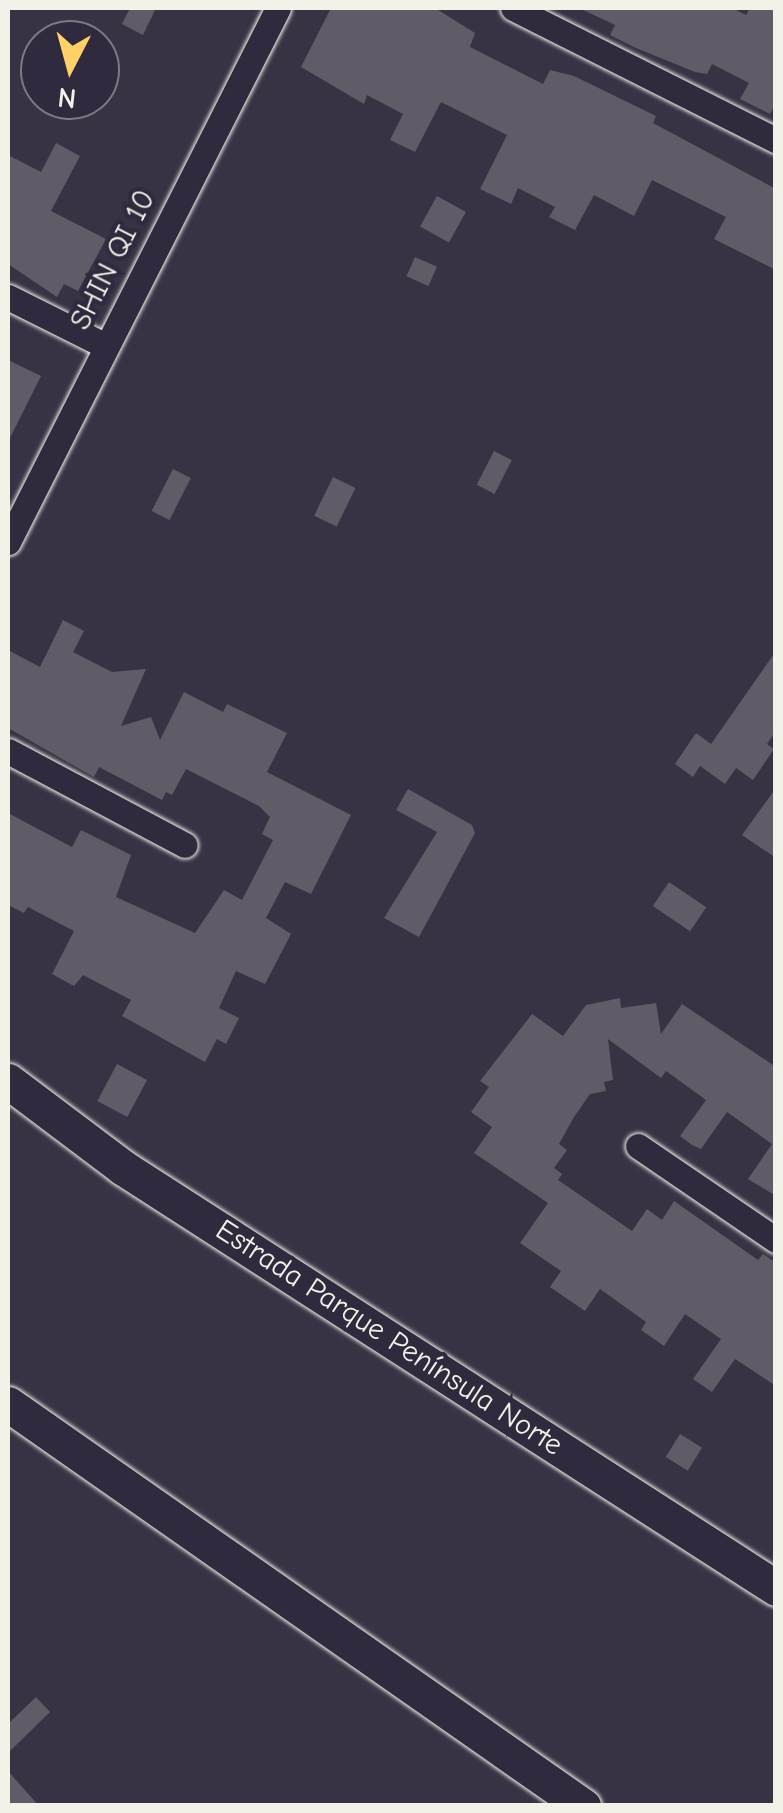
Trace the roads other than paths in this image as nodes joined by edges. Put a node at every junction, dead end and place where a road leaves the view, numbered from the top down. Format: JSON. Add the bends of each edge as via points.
{"nodes":[{"id":1,"x":278,"y":8,"type":"edge"},
{"id":2,"x":514,"y":8,"type":"edge"},
{"id":3,"x":776,"y":140,"type":"edge"},
{"id":4,"x":8,"y":296,"type":"edge"},
{"id":5,"x":106,"y":346,"type":"junction"},
{"id":6,"x":8,"y":542,"type":"edge"},
{"id":7,"x":8,"y":751,"type":"edge"},
{"id":8,"x":186,"y":844,"type":"dead end"},
{"id":9,"x":8,"y":1081,"type":"edge"},
{"id":10,"x":638,"y":1146,"type":"dead end"},
{"id":11,"x":776,"y":1240,"type":"edge"},
{"id":12,"x":8,"y":1404,"type":"edge"},
{"id":13,"x":776,"y":1588,"type":"edge"},
{"id":14,"x":583,"y":1806,"type":"edge"}],
"edges":[{"from":1,"to":5,"type":"street","name":"SHIN QI 10"},
{"from":2,"to":3,"type":"street"},
{"from":4,"to":5,"type":"street"},
{"from":5,"to":6,"type":"street","name":"SHIN QI 10"},
{"from":7,"to":8,"type":"street"},
{"from":9,"to":13,"type":"main road","name":"Estrada Parque Península Norte","via":[[122,1166]]},
{"from":10,"to":11,"type":"street"},
{"from":12,"to":14,"type":"main road"}]}
